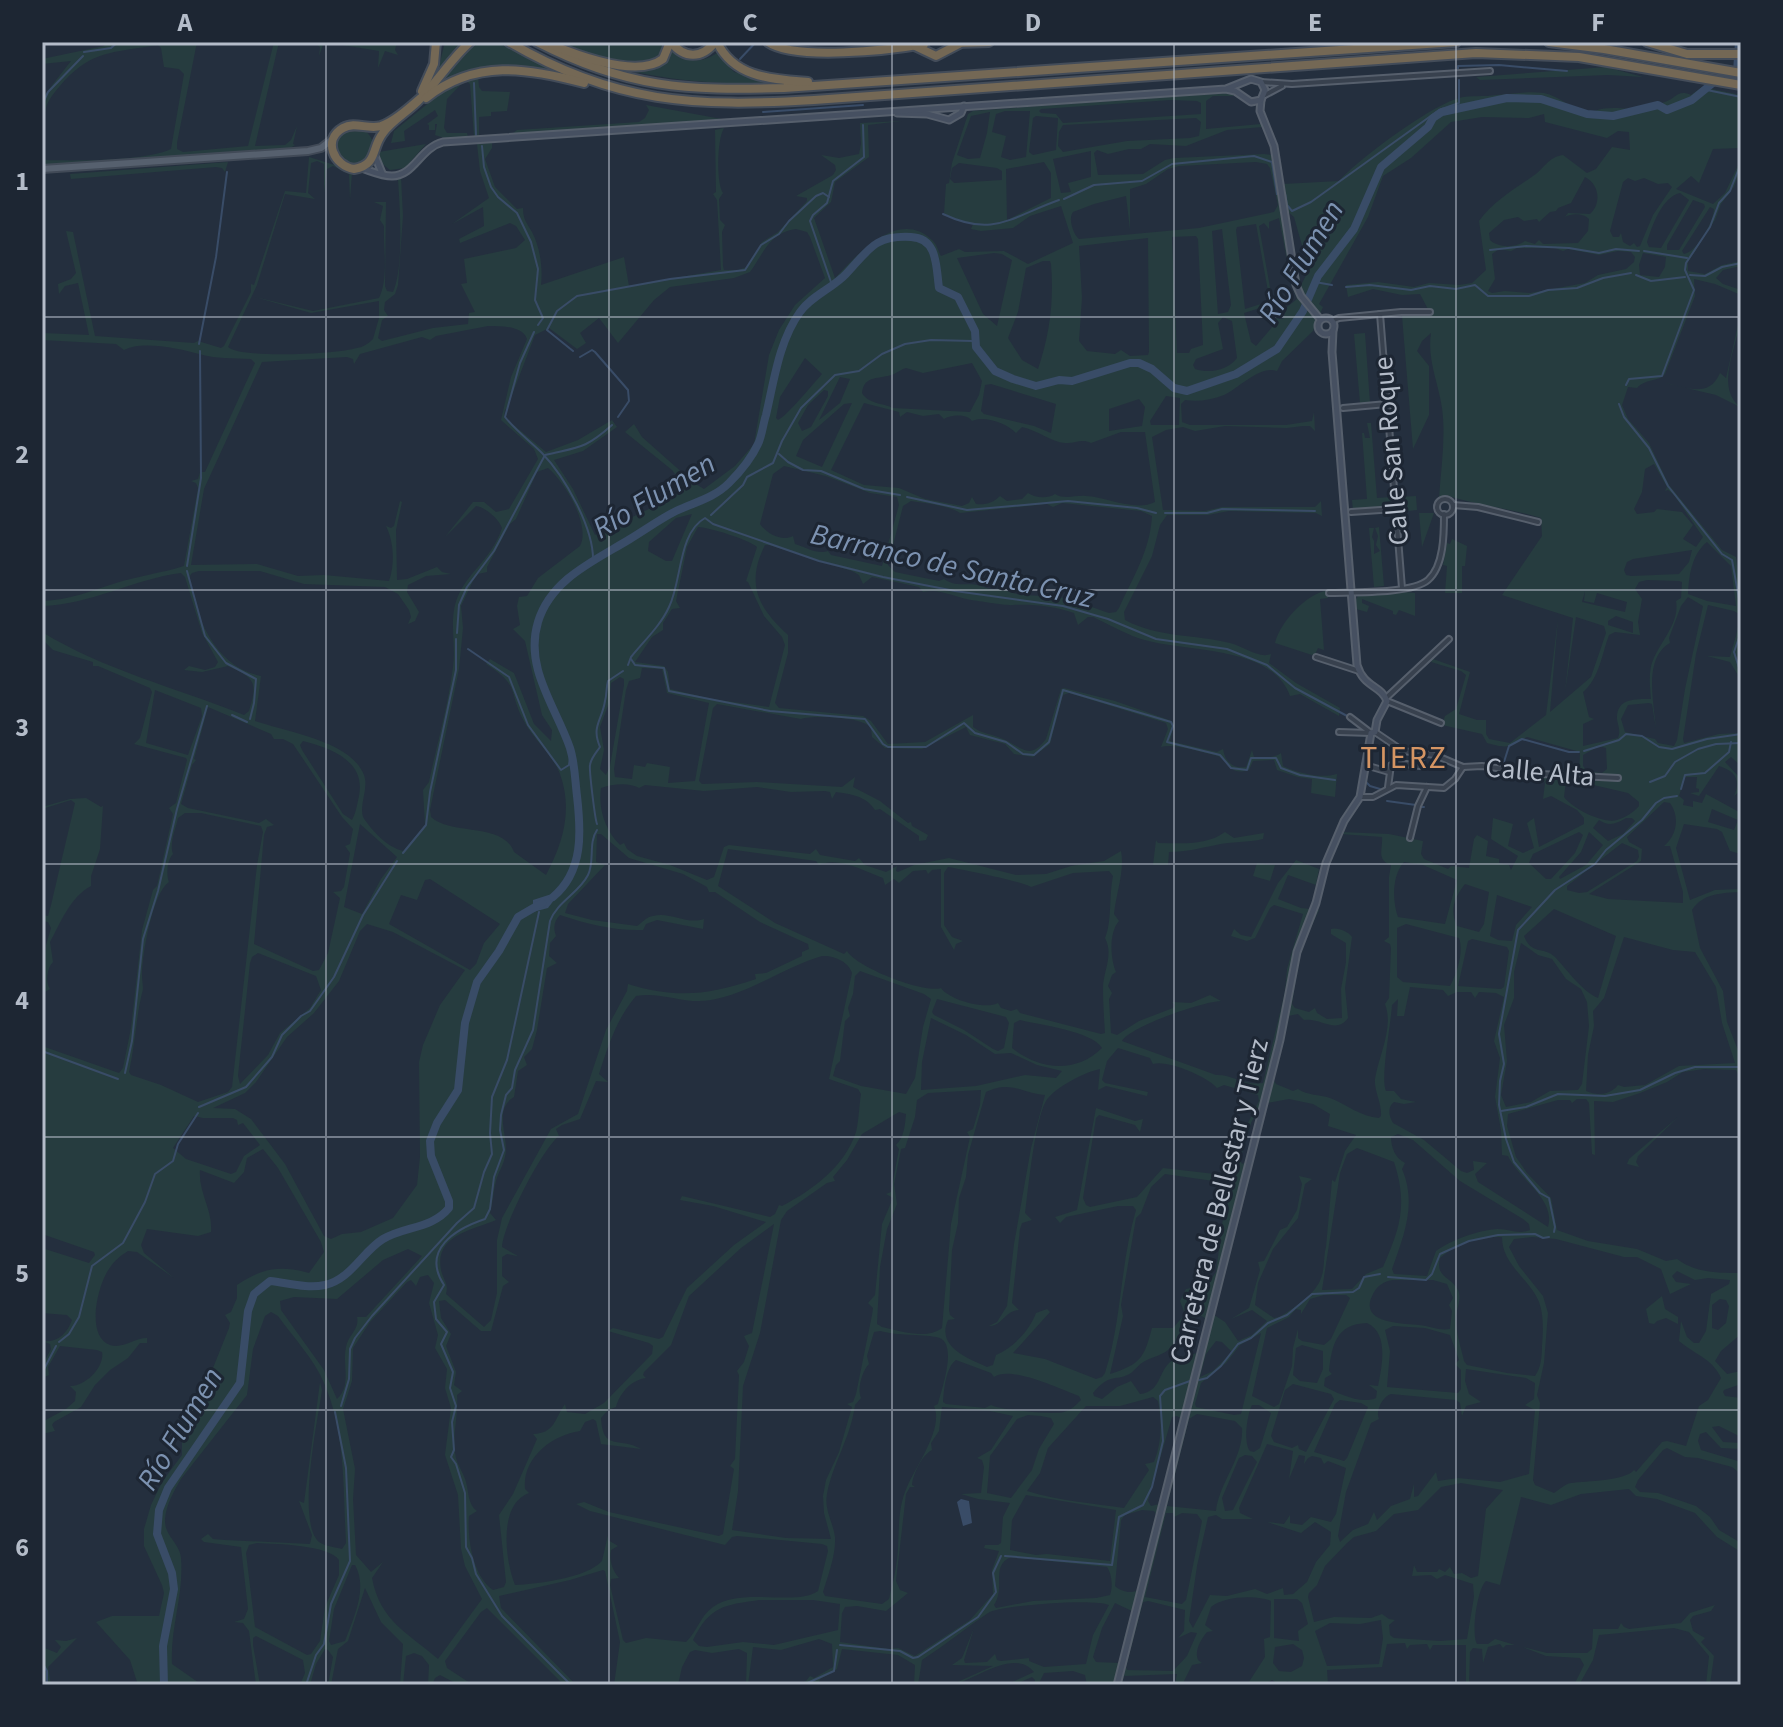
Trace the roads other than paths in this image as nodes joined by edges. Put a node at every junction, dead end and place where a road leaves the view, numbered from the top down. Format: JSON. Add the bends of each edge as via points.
{"nodes":[{"id":1,"x":436,"y":42,"type":"edge"},
{"id":2,"x":470,"y":42,"type":"edge"},
{"id":3,"x":509,"y":42,"type":"edge"},
{"id":4,"x":537,"y":42,"type":"edge"},
{"id":5,"x":546,"y":42,"type":"edge"},
{"id":6,"x":671,"y":42,"type":"edge"},
{"id":7,"x":716,"y":42,"type":"edge"},
{"id":8,"x":768,"y":42,"type":"edge"},
{"id":9,"x":989,"y":42,"type":"edge"},
{"id":10,"x":1456,"y":42,"type":"edge"},
{"id":11,"x":1549,"y":42,"type":"edge"},
{"id":12,"x":1647,"y":42,"type":"edge"},
{"id":13,"x":951,"y":44,"type":"edge"},
{"id":14,"x":924,"y":45,"type":"edge"},
{"id":15,"x":1741,"y":54,"type":"edge"},
{"id":16,"x":1490,"y":71,"type":"dead end"},
{"id":17,"x":1741,"y":73,"type":"edge"},
{"id":18,"x":937,"y":78,"type":"junction"},
{"id":19,"x":1245,"y":82,"type":"junction"},
{"id":20,"x":1261,"y":82,"type":"junction"},
{"id":21,"x":1292,"y":84,"type":"junction"},
{"id":22,"x":1741,"y":85,"type":"edge"},
{"id":23,"x":1226,"y":89,"type":"junction"},
{"id":24,"x":1242,"y":95,"type":"junction"},
{"id":25,"x":657,"y":98,"type":"junction"},
{"id":26,"x":1262,"y":98,"type":"junction"},
{"id":27,"x":1248,"y":101,"type":"junction"},
{"id":28,"x":964,"y":106,"type":"junction"},
{"id":29,"x":405,"y":112,"type":"junction"},
{"id":30,"x":884,"y":112,"type":"junction"},
{"id":31,"x":1265,"y":123,"type":"junction"},
{"id":32,"x":367,"y":128,"type":"junction"},
{"id":33,"x":382,"y":129,"type":"junction"},
{"id":34,"x":334,"y":138,"type":"junction"},
{"id":35,"x":376,"y":143,"type":"junction"},
{"id":36,"x":308,"y":151,"type":"junction"},
{"id":37,"x":375,"y":156,"type":"junction"},
{"id":38,"x":337,"y":161,"type":"junction"},
{"id":39,"x":361,"y":168,"type":"junction"},
{"id":40,"x":42,"y":169,"type":"edge"},
{"id":41,"x":386,"y":176,"type":"junction"},
{"id":42,"x":1430,"y":312,"type":"dead end"},
{"id":43,"x":1380,"y":314,"type":"junction"},
{"id":44,"x":1319,"y":318,"type":"junction"},
{"id":45,"x":1332,"y":321,"type":"junction"},
{"id":46,"x":1333,"y":330,"type":"junction"},
{"id":47,"x":1322,"y":333,"type":"junction"},
{"id":48,"x":1332,"y":352,"type":"junction"},
{"id":49,"x":1387,"y":404,"type":"junction"},
{"id":50,"x":1343,"y":408,"type":"dead end"},
{"id":51,"x":1453,"y":505,"type":"junction"},
{"id":52,"x":1395,"y":509,"type":"junction"},
{"id":53,"x":1351,"y":512,"type":"dead end"},
{"id":54,"x":1444,"y":514,"type":"junction"},
{"id":55,"x":1538,"y":522,"type":"dead end"},
{"id":56,"x":1402,"y":588,"type":"junction"},
{"id":57,"x":1352,"y":592,"type":"junction"},
{"id":58,"x":1329,"y":593,"type":"dead end"},
{"id":59,"x":1449,"y":639,"type":"dead end"},
{"id":60,"x":1316,"y":657,"type":"dead end"},
{"id":61,"x":1359,"y":671,"type":"junction"},
{"id":62,"x":1386,"y":700,"type":"junction"},
{"id":63,"x":1350,"y":717,"type":"dead end"},
{"id":64,"x":1441,"y":723,"type":"dead end"},
{"id":65,"x":1339,"y":732,"type":"dead end"},
{"id":66,"x":1373,"y":733,"type":"junction"},
{"id":67,"x":1403,"y":751,"type":"junction"},
{"id":68,"x":1423,"y":755,"type":"junction"},
{"id":69,"x":1399,"y":763,"type":"junction"},
{"id":70,"x":1365,"y":765,"type":"junction"},
{"id":71,"x":1463,"y":767,"type":"junction"},
{"id":72,"x":1390,"y":772,"type":"junction"},
{"id":73,"x":1618,"y":778,"type":"dead end"},
{"id":74,"x":1388,"y":787,"type":"junction"},
{"id":75,"x":1427,"y":787,"type":"junction"},
{"id":76,"x":1360,"y":797,"type":"junction"},
{"id":77,"x":1410,"y":838,"type":"dead end"},
{"id":78,"x":1117,"y":1685,"type":"edge"}],
"edges":[{"from":1,"to":29,"type":"highway","via":[[427,84]]},
{"from":2,"to":29,"type":"highway"},
{"from":3,"to":25,"type":"highway","via":[[576,75]]},
{"from":4,"to":18,"type":"highway","via":[[587,66],[695,89]]},
{"from":5,"to":6,"type":"highway","via":[[592,58],[644,67],[663,59]]},
{"from":6,"to":7,"type":"highway","via":[[680,52],[694,55]]},
{"from":7,"to":18,"type":"highway","via":[[734,66],[777,78]]},
{"from":8,"to":14,"type":"highway","via":[[806,53]]},
{"from":9,"to":13,"type":"highway"},
{"from":10,"to":18,"type":"highway"},
{"from":11,"to":17,"type":"highway"},
{"from":12,"to":15,"type":"highway","via":[[1687,54]]},
{"from":13,"to":14,"type":"highway","via":[[936,56]]},
{"from":16,"to":21,"type":"street"},
{"from":19,"to":20,"type":"street"},
{"from":19,"to":23,"type":"street"},
{"from":19,"to":24,"type":"street"},
{"from":20,"to":21,"type":"street"},
{"from":20,"to":26,"type":"street"},
{"from":21,"to":26,"type":"street"},
{"from":22,"to":25,"type":"highway","via":[[1579,57],[1476,53],[800,101],[711,104]]},
{"from":23,"to":24,"type":"street"},
{"from":23,"to":28,"type":"street"},
{"from":24,"to":27,"type":"street"},
{"from":25,"to":29,"type":"highway","via":[[547,74],[488,71],[456,78]]},
{"from":26,"to":27,"type":"street"},
{"from":26,"to":31,"type":"street"},
{"from":27,"to":31,"type":"street"},
{"from":28,"to":30,"type":"street"},
{"from":28,"to":30,"type":"street","via":[[949,120]]},
{"from":29,"to":33,"type":"highway"},
{"from":30,"to":41,"type":"street","via":[[443,142],[426,150],[407,171]]},
{"from":31,"to":44,"type":"street","via":[[1274,146],[1296,285]]},
{"from":32,"to":33,"type":"highway"},
{"from":32,"to":34,"type":"highway","via":[[346,126]]},
{"from":32,"to":35,"type":"highway"},
{"from":33,"to":35,"type":"highway"},
{"from":34,"to":36,"type":"main road"},
{"from":34,"to":38,"type":"highway"},
{"from":35,"to":37,"type":"highway"},
{"from":36,"to":38,"type":"main road","via":[[321,151]]},
{"from":36,"to":40,"type":"main road"},
{"from":37,"to":39,"type":"highway"},
{"from":37,"to":41,"type":"street"},
{"from":38,"to":39,"type":"highway"},
{"from":39,"to":41,"type":"street"},
{"from":42,"to":43,"type":"street"},
{"from":43,"to":45,"type":"street"},
{"from":43,"to":49,"type":"street","name":"Calle San Roque"},
{"from":44,"to":45,"type":"street"},
{"from":44,"to":47,"type":"street"},
{"from":45,"to":46,"type":"street"},
{"from":46,"to":47,"type":"street"},
{"from":46,"to":48,"type":"street"},
{"from":47,"to":48,"type":"street"},
{"from":48,"to":57,"type":"street"},
{"from":49,"to":50,"type":"street"},
{"from":49,"to":52,"type":"street","name":"Calle San Roque"},
{"from":51,"to":54,"type":"street"},
{"from":51,"to":54,"type":"street","via":[[1448,499],[1439,502]]},
{"from":51,"to":55,"type":"street"},
{"from":52,"to":53,"type":"street"},
{"from":52,"to":56,"type":"street","name":"Calle San Roque"},
{"from":54,"to":56,"type":"street","via":[[1433,574],[1424,583]]},
{"from":56,"to":57,"type":"street"},
{"from":57,"to":58,"type":"street"},
{"from":57,"to":61,"type":"street"},
{"from":59,"to":62,"type":"street"},
{"from":60,"to":61,"type":"street"},
{"from":61,"to":62,"type":"street"},
{"from":62,"to":64,"type":"street"},
{"from":62,"to":66,"type":"street","name":"Carretera de Bellestar y Tierz"},
{"from":63,"to":66,"type":"street"},
{"from":65,"to":66,"type":"street"},
{"from":66,"to":67,"type":"street"},
{"from":66,"to":70,"type":"street","name":"Carretera de Bellestar y Tierz"},
{"from":67,"to":68,"type":"street","name":"Calle Alta"},
{"from":67,"to":69,"type":"street"},
{"from":68,"to":69,"type":"street","via":[[1420,766]]},
{"from":68,"to":71,"type":"street","name":"Calle Alta"},
{"from":69,"to":72,"type":"street","via":[[1391,765]]},
{"from":70,"to":72,"type":"street"},
{"from":70,"to":76,"type":"street","name":"Carretera de Bellestar y Tierz"},
{"from":71,"to":73,"type":"street","name":"Calle Alta"},
{"from":71,"to":75,"type":"street","name":"Calle Alta","via":[[1444,788]]},
{"from":72,"to":74,"type":"street"},
{"from":74,"to":75,"type":"street"},
{"from":74,"to":76,"type":"street","via":[[1373,797]]},
{"from":75,"to":77,"type":"street"},
{"from":76,"to":78,"type":"street","name":"Carretera de Bellestar y Tierz","via":[[1326,863],[1297,952],[1280,1040]]}]}
